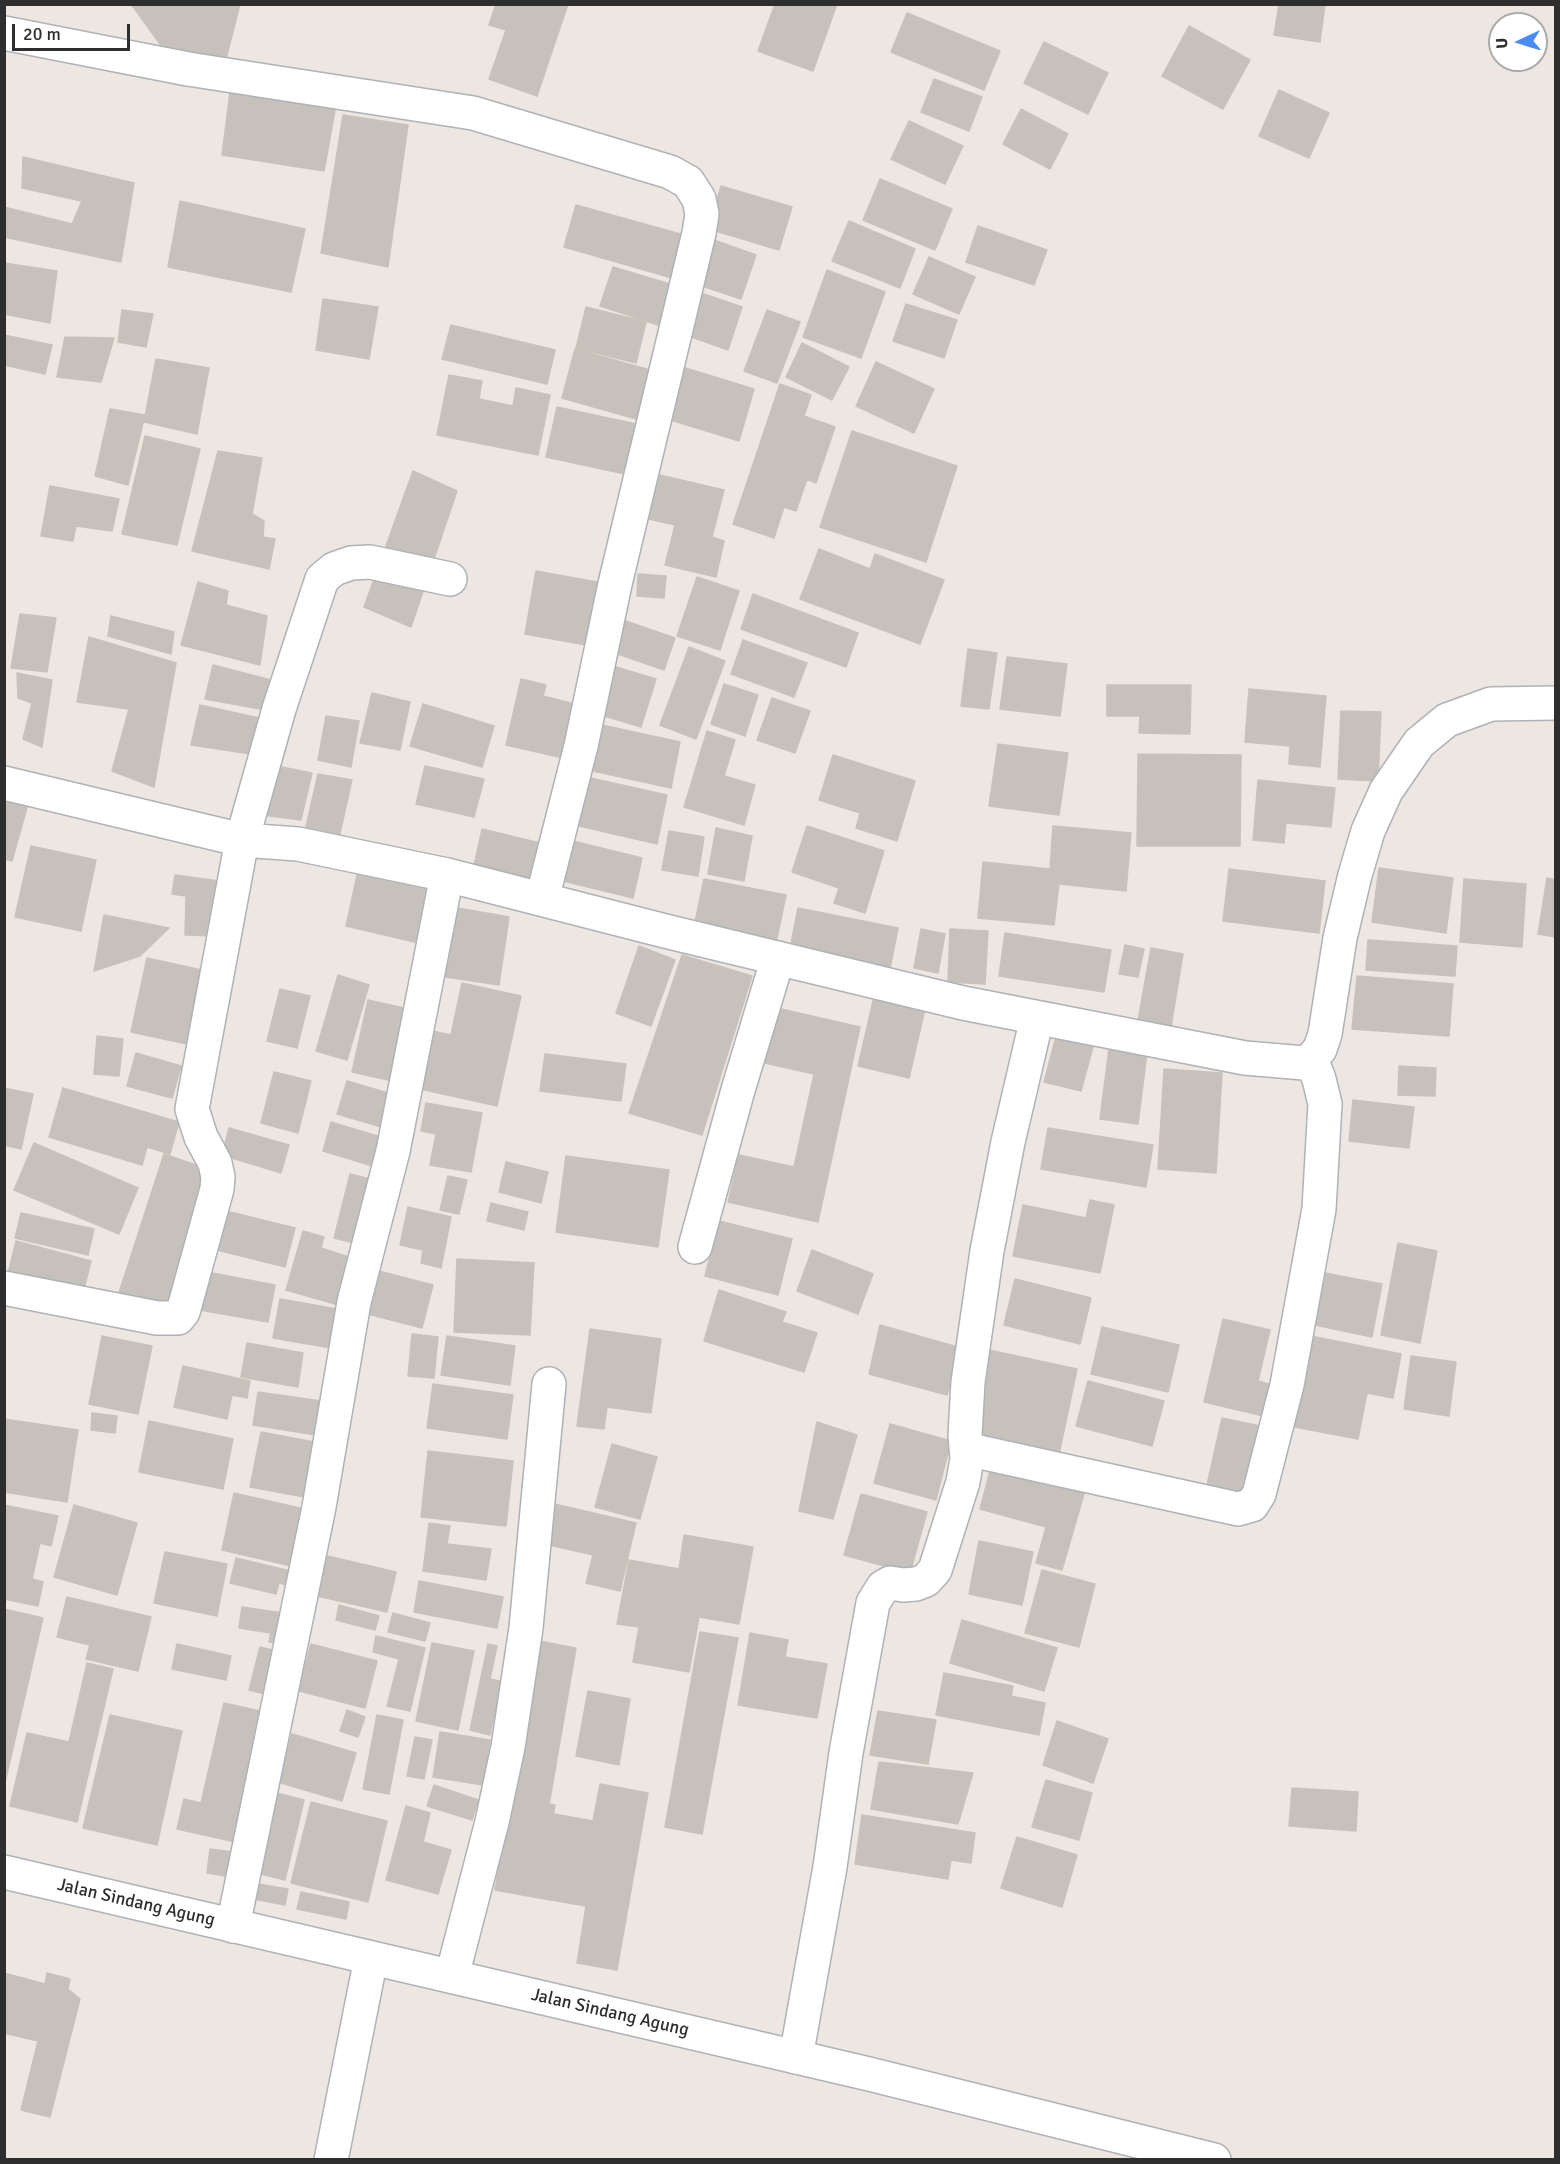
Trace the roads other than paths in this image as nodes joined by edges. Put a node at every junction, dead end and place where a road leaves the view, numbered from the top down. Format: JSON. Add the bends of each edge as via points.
{"nodes":[{"id":1,"x":4,"y":33,"type":"edge"},
{"id":2,"x":450,"y":579,"type":"dead end"},
{"id":3,"x":1556,"y":703,"type":"edge"},
{"id":4,"x":4,"y":783,"type":"edge"},
{"id":5,"x":242,"y":840,"type":"junction"},
{"id":6,"x":447,"y":875,"type":"junction"},
{"id":7,"x":542,"y":899,"type":"junction"},
{"id":8,"x":778,"y":958,"type":"junction"},
{"id":9,"x":1036,"y":1018,"type":"junction"},
{"id":10,"x":1311,"y":1059,"type":"junction"},
{"id":11,"x":695,"y":1247,"type":"dead end"},
{"id":12,"x":4,"y":1288,"type":"edge"},
{"id":13,"x":549,"y":1384,"type":"dead end"},
{"id":14,"x":966,"y":1449,"type":"junction"},
{"id":15,"x":4,"y":1872,"type":"edge"},
{"id":16,"x":233,"y":1926,"type":"junction"},
{"id":17,"x":370,"y":1958,"type":"junction"},
{"id":18,"x":452,"y":1976,"type":"junction"},
{"id":19,"x":796,"y":2057,"type":"junction"},
{"id":20,"x":331,"y":2160,"type":"edge"},
{"id":21,"x":1214,"y":2160,"type":"edge"}],
"edges":[{"from":1,"to":7,"type":"street","via":[[188,69],[473,113],[670,172],[688,182],[699,199],[699,233]]},
{"from":2,"to":5,"type":"street","via":[[370,562],[333,569],[322,579],[279,709]]},
{"from":3,"to":10,"type":"street","via":[[1491,704],[1447,720],[1412,752],[1386,791],[1368,831],[1340,938],[1325,1034]]},
{"from":4,"to":5,"type":"street"},
{"from":5,"to":6,"type":"street","via":[[298,844]]},
{"from":5,"to":12,"type":"street","via":[[192,1109],[215,1164],[217,1189],[183,1312],[178,1318],[157,1318]]},
{"from":6,"to":7,"type":"street"},
{"from":6,"to":16,"type":"street","via":[[393,1151],[354,1302],[319,1507]]},
{"from":7,"to":8,"type":"street"},
{"from":8,"to":9,"type":"street"},
{"from":8,"to":11,"type":"street"},
{"from":9,"to":10,"type":"street","via":[[1245,1058],[1304,1063]]},
{"from":9,"to":14,"type":"street","via":[[987,1251],[968,1382]]},
{"from":10,"to":14,"type":"street","via":[[1324,1104],[1319,1209],[1287,1385],[1259,1494],[1252,1505],[1238,1509]]},
{"from":13,"to":18,"type":"street","via":[[514,1715],[492,1822]]},
{"from":14,"to":19,"type":"street","via":[[963,1482],[934,1570],[916,1584],[890,1583],[873,1603]]},
{"from":15,"to":16,"type":"street","name":"Jalan Sindang Agung"},
{"from":16,"to":17,"type":"street","name":"Jalan Sindang Agung"},
{"from":17,"to":18,"type":"street","name":"Jalan Sindang Agung"},
{"from":17,"to":20,"type":"street"},
{"from":18,"to":19,"type":"street","name":"Jalan Sindang Agung"},
{"from":19,"to":21,"type":"street","name":"Jalan Sindang Agung"}]}
